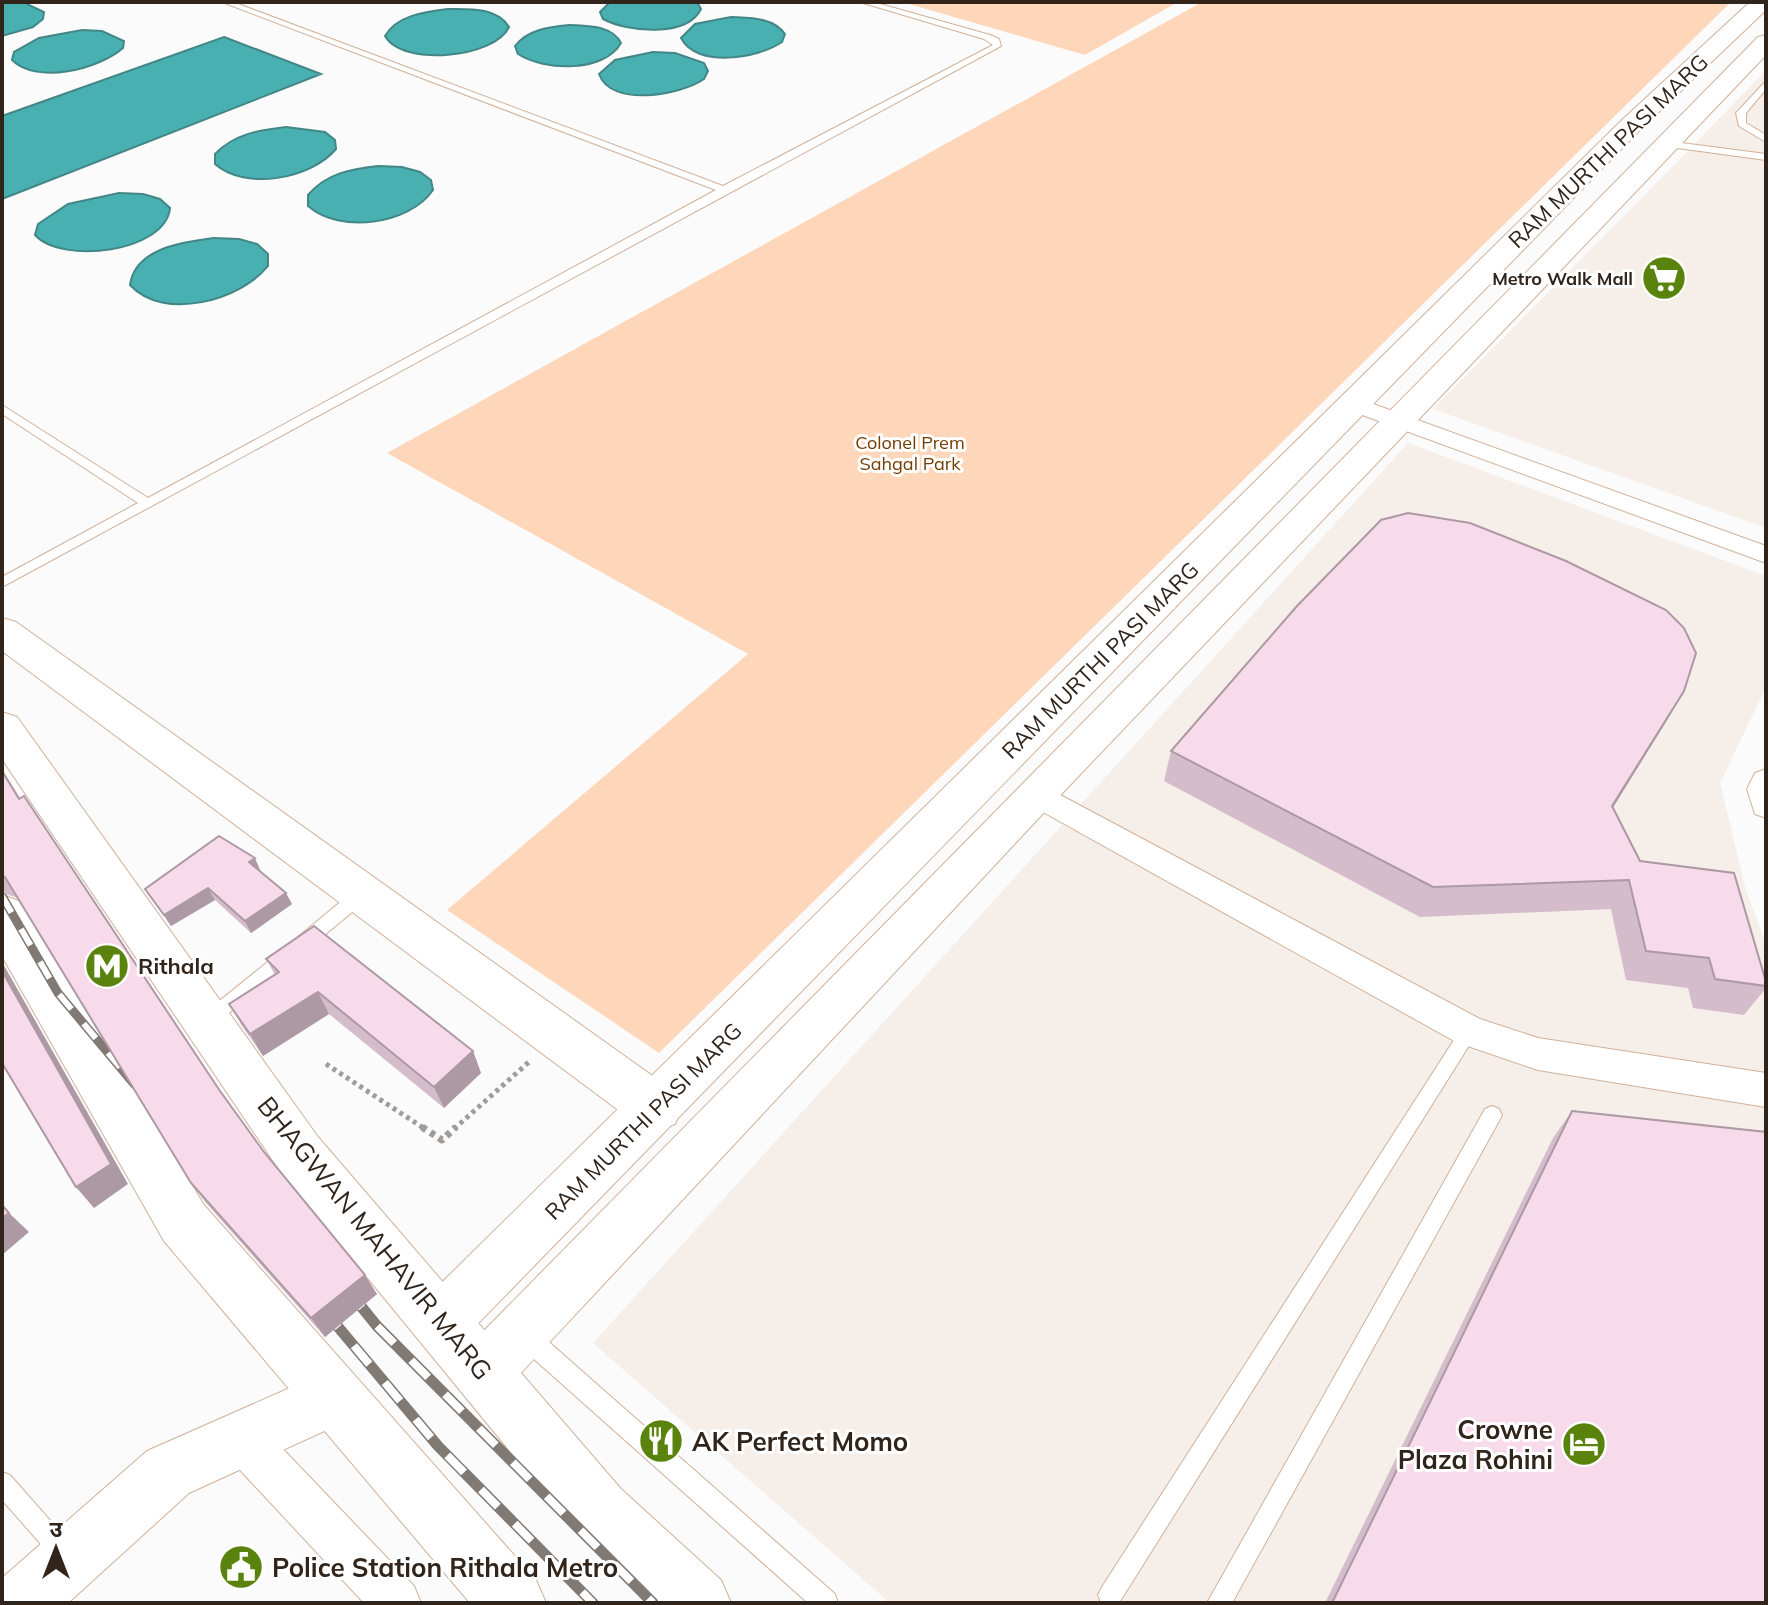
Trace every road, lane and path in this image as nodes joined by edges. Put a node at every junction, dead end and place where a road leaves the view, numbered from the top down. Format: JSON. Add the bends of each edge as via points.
{"nodes":[{"id":1,"x":226,"y":2,"type":"edge"},
{"id":2,"x":864,"y":2,"type":"edge"},
{"id":3,"x":1762,"y":2,"type":"edge"},
{"id":4,"x":1765,"y":44,"type":"edge"},
{"id":5,"x":1766,"y":84,"type":"edge"},
{"id":6,"x":1766,"y":139,"type":"edge"},
{"id":7,"x":1666,"y":144,"type":"junction"},
{"id":8,"x":1766,"y":157,"type":"edge"},
{"id":9,"x":724,"y":190,"type":"junction"},
{"id":10,"x":1359,"y":399,"type":"junction"},
{"id":11,"x":2,"y":409,"type":"edge"},
{"id":12,"x":1405,"y":416,"type":"junction"},
{"id":13,"x":148,"y":504,"type":"junction"},
{"id":14,"x":1766,"y":540,"type":"edge"},
{"id":15,"x":1766,"y":555,"type":"edge"},
{"id":16,"x":2,"y":583,"type":"edge"},
{"id":17,"x":2,"y":631,"type":"edge"},
{"id":18,"x":2,"y":727,"type":"edge"},
{"id":19,"x":1766,"y":781,"type":"edge"},
{"id":20,"x":1036,"y":794,"type":"junction"},
{"id":21,"x":1766,"y":806,"type":"edge"},
{"id":22,"x":362,"y":894,"type":"junction"},
{"id":23,"x":2,"y":914,"type":"edge"},
{"id":24,"x":207,"y":1021,"type":"junction"},
{"id":25,"x":1469,"y":1031,"type":"junction"},
{"id":26,"x":557,"y":1037,"type":"junction"},
{"id":27,"x":326,"y":1064,"type":"dead end"},
{"id":28,"x":1766,"y":1090,"type":"edge"},
{"id":29,"x":656,"y":1108,"type":"junction"},
{"id":30,"x":1492,"y":1115,"type":"dead end"},
{"id":31,"x":441,"y":1322,"type":"junction"},
{"id":32,"x":502,"y":1352,"type":"junction"},
{"id":33,"x":335,"y":1397,"type":"junction"},
{"id":34,"x":242,"y":1439,"type":"junction"},
{"id":35,"x":2,"y":1483,"type":"edge"},
{"id":36,"x":69,"y":1558,"type":"junction"},
{"id":37,"x":1110,"y":1595,"type":"dead end"},
{"id":38,"x":21,"y":1603,"type":"edge"},
{"id":39,"x":397,"y":1603,"type":"edge"},
{"id":40,"x":513,"y":1603,"type":"edge"},
{"id":41,"x":698,"y":1603,"type":"edge"},
{"id":42,"x":826,"y":1603,"type":"edge"},
{"id":43,"x":1219,"y":1603,"type":"edge"}],
"edges":[{"from":1,"to":9,"type":"lane"},
{"from":2,"to":9,"type":"lane","via":[[987,37],[997,46]]},
{"from":3,"to":10,"type":"street","name":"RAM MURTHI PASI MARG","via":[[1631,125]]},
{"from":4,"to":7,"type":"street","name":"RAM MURTHI PASI MARG"},
{"from":5,"to":6,"type":"lane","via":[[1741,113],[1748,131]]},
{"from":7,"to":8,"type":"lane"},
{"from":7,"to":12,"type":"street","name":"RAM MURTHI PASI MARG"},
{"from":9,"to":13,"type":"lane"},
{"from":10,"to":12,"type":"street"},
{"from":10,"to":29,"type":"street","name":"RAM MURTHI PASI MARG"},
{"from":11,"to":13,"type":"lane"},
{"from":12,"to":14,"type":"street"},
{"from":12,"to":15,"type":"street"},
{"from":12,"to":20,"type":"street","name":"RAM MURTHI PASI MARG"},
{"from":13,"to":16,"type":"lane"},
{"from":17,"to":22,"type":"main road"},
{"from":18,"to":24,"type":"main road","name":"BHAGWAN MAHAVIR MARG"},
{"from":19,"to":21,"type":"street"},
{"from":20,"to":25,"type":"street"},
{"from":20,"to":32,"type":"street","name":"RAM MURTHI PASI MARG"},
{"from":22,"to":24,"type":"lane"},
{"from":22,"to":26,"type":"main road"},
{"from":23,"to":33,"type":"main road","via":[[184,1223]]},
{"from":24,"to":31,"type":"main road","name":"BHAGWAN MAHAVIR MARG","via":[[299,1154]]},
{"from":25,"to":28,"type":"street","via":[[1538,1054]]},
{"from":25,"to":37,"type":"lane"},
{"from":26,"to":27,"type":"path","via":[[442,1140]]},
{"from":26,"to":29,"type":"main road"},
{"from":29,"to":31,"type":"street","name":"RAM MURTHI PASI MARG"},
{"from":30,"to":43,"type":"lane"},
{"from":31,"to":32,"type":"main road","name":"BHAGWAN MAHAVIR MARG"},
{"from":32,"to":41,"type":"main road","name":"BHAGWAN MAHAVIR MARG","via":[[599,1511]]},
{"from":32,"to":42,"type":"lane"},
{"from":33,"to":34,"type":"street"},
{"from":33,"to":40,"type":"main road"},
{"from":34,"to":36,"type":"street","via":[[168,1472]]},
{"from":34,"to":39,"type":"street"},
{"from":35,"to":36,"type":"lane"},
{"from":36,"to":38,"type":"street"}]}
